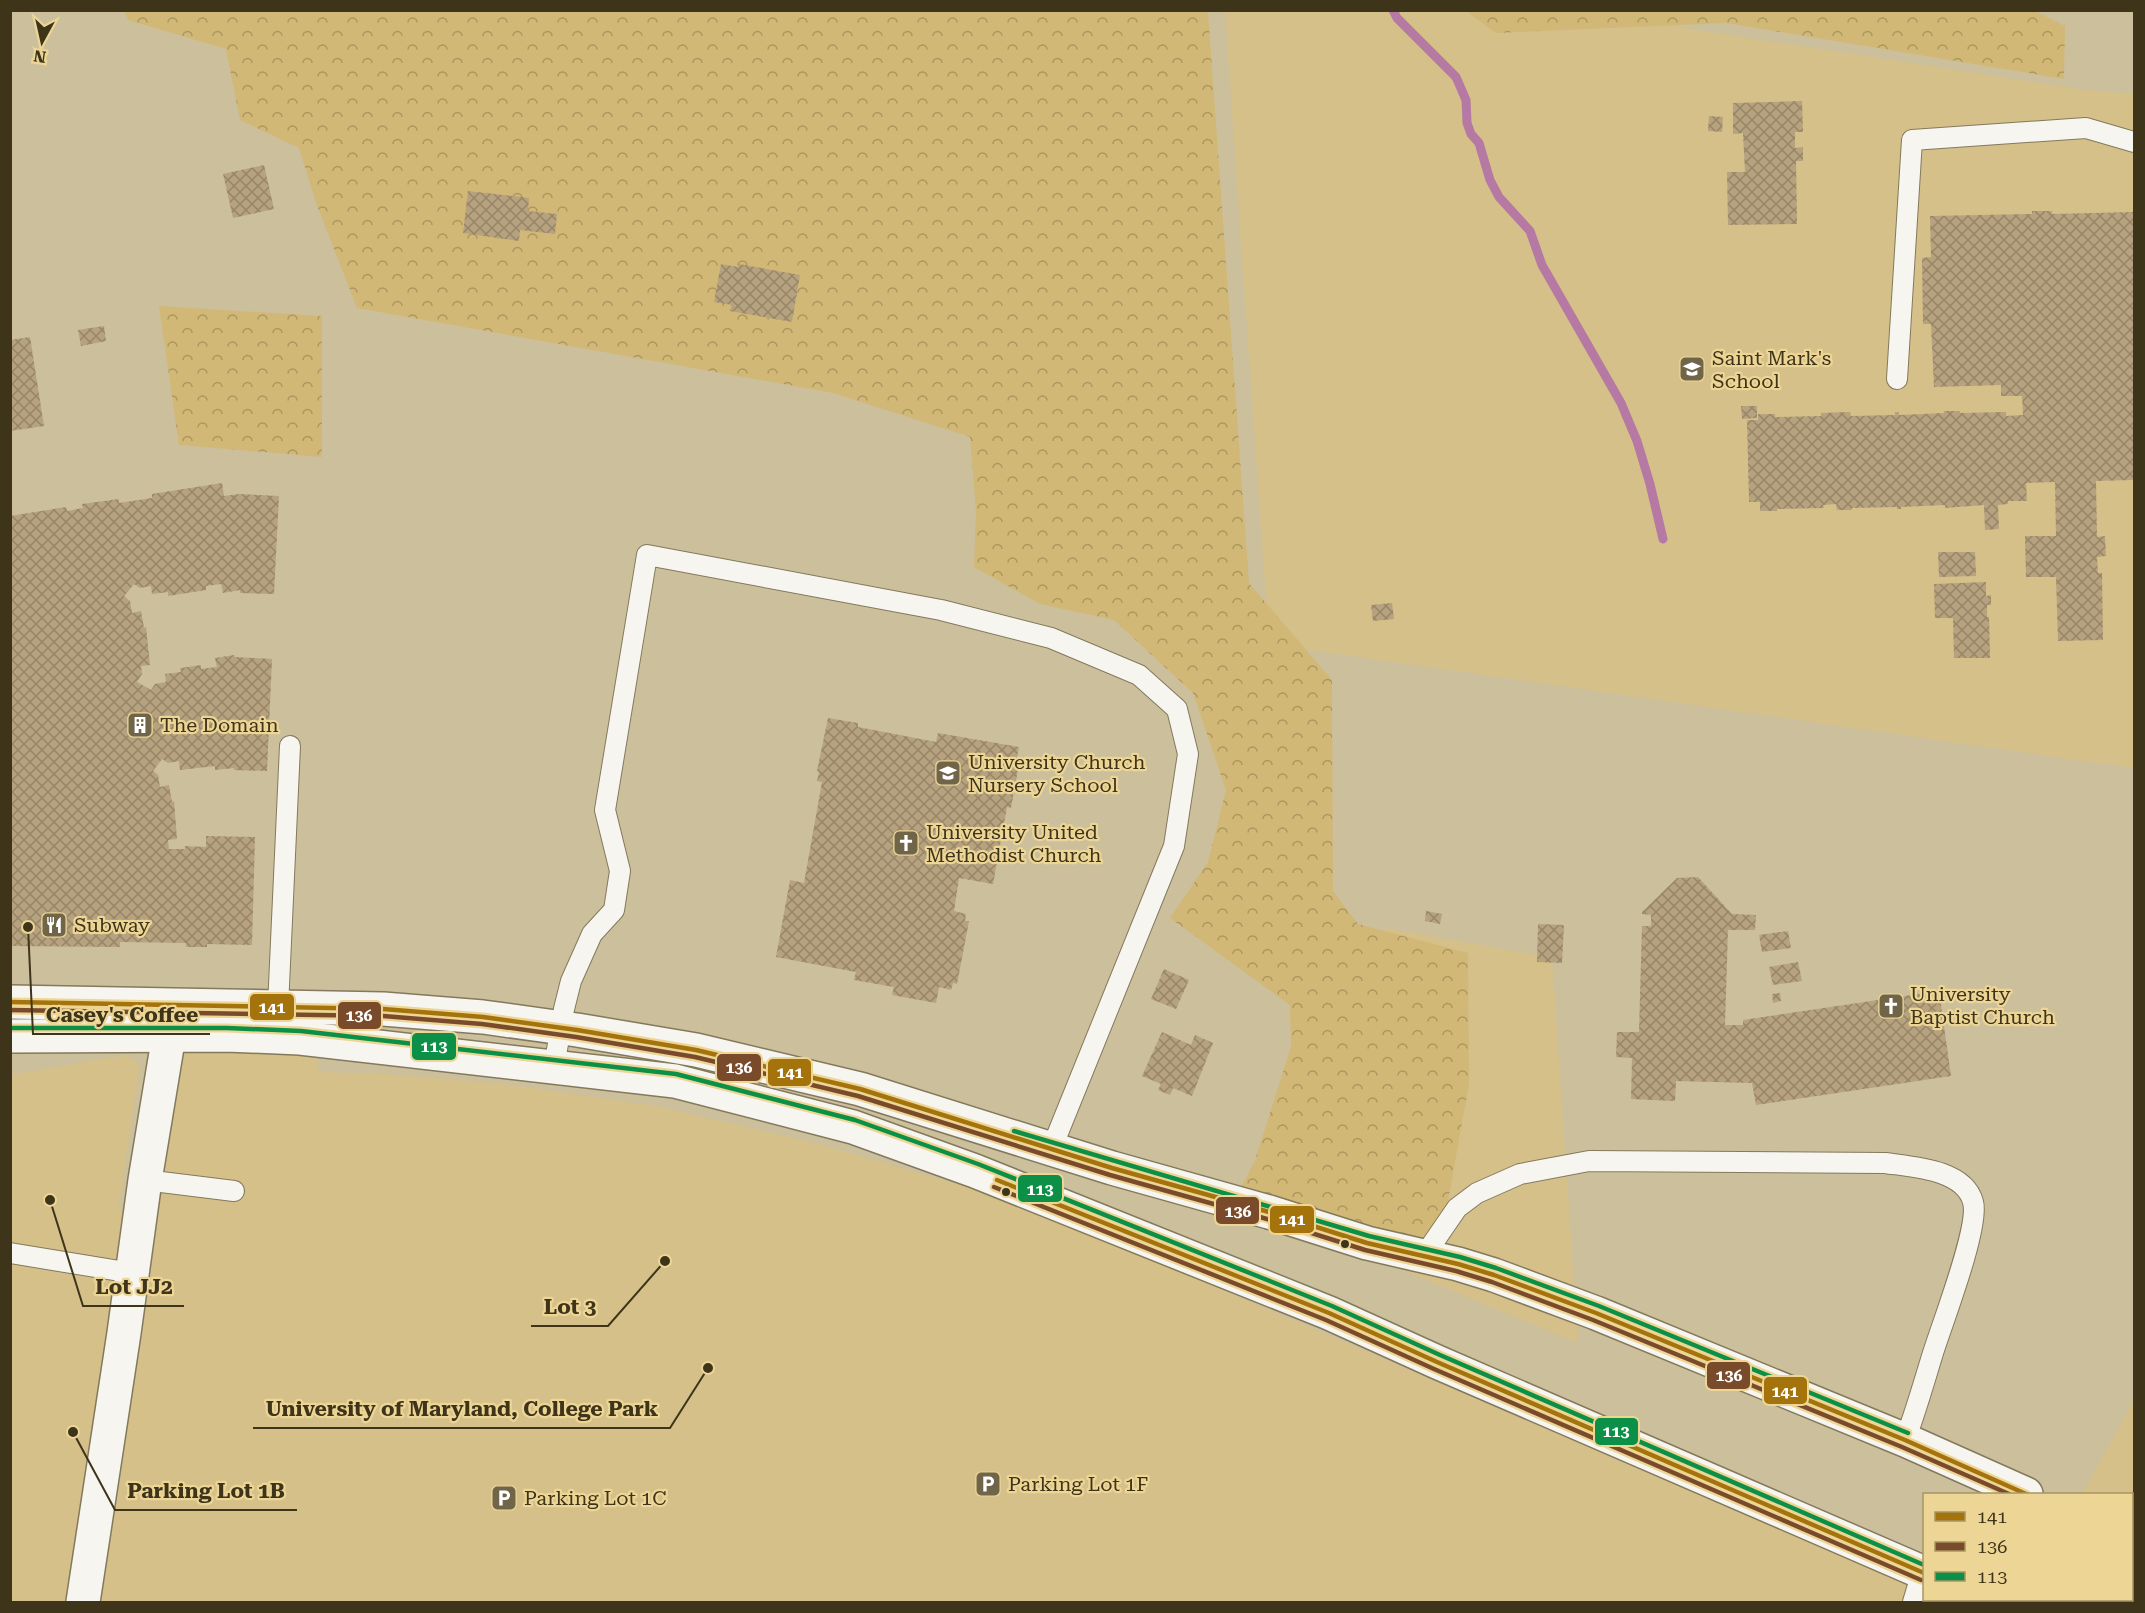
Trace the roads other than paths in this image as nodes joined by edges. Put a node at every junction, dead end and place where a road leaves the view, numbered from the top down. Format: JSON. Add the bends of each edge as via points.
{"nodes":[{"id":1,"x":2134,"y":142,"type":"edge"},
{"id":2,"x":1896,"y":379,"type":"dead end"},
{"id":3,"x":290,"y":746,"type":"dead end"},
{"id":4,"x":10,"y":1002,"type":"edge"},
{"id":5,"x":278,"y":1007,"type":"junction"},
{"id":6,"x":561,"y":1028,"type":"junction"},
{"id":7,"x":169,"y":1035,"type":"junction"},
{"id":8,"x":10,"y":1036,"type":"edge"},
{"id":9,"x":554,"y":1067,"type":"junction"},
{"id":10,"x":1051,"y":1150,"type":"junction"},
{"id":11,"x":145,"y":1180,"type":"junction"},
{"id":12,"x":234,"y":1191,"type":"dead end"},
{"id":13,"x":10,"y":1254,"type":"edge"},
{"id":14,"x":1424,"y":1256,"type":"junction"},
{"id":15,"x":132,"y":1273,"type":"junction"},
{"id":16,"x":1905,"y":1440,"type":"junction"},
{"id":17,"x":2024,"y":1493,"type":"edge"},
{"id":18,"x":1920,"y":1583,"type":"edge"},
{"id":19,"x":83,"y":1602,"type":"edge"}],
"edges":[{"from":1,"to":2,"type":"lane","via":[[2086,128],[1912,140]]},
{"from":3,"to":5,"type":"lane"},
{"from":4,"to":5,"type":"street"},
{"from":5,"to":6,"type":"street","via":[[383,1009]]},
{"from":6,"to":9,"type":"lane"},
{"from":6,"to":10,"type":"street","via":[[696,1050],[860,1089]]},
{"from":6,"to":10,"type":"lane","via":[[571,981],[592,934],[614,910],[620,871],[605,810],[647,555],[952,612],[1052,638],[1139,675],[1177,709],[1188,754],[1174,846]]},
{"from":7,"to":8,"type":"street"},
{"from":7,"to":9,"type":"street","via":[[300,1038]]},
{"from":7,"to":11,"type":"street"},
{"from":9,"to":18,"type":"street","via":[[675,1081],[853,1127],[975,1171],[1329,1314]]},
{"from":10,"to":14,"type":"street","via":[[1367,1243]]},
{"from":11,"to":12,"type":"lane"},
{"from":11,"to":15,"type":"street"},
{"from":13,"to":15,"type":"lane"},
{"from":14,"to":16,"type":"street","via":[[1494,1275],[1596,1313]]},
{"from":14,"to":16,"type":"lane","via":[[1457,1208],[1477,1193],[1520,1174],[1589,1161],[1885,1163],[1948,1176],[1964,1188],[1973,1202],[1973,1221]]},
{"from":15,"to":19,"type":"street"},
{"from":16,"to":17,"type":"street"}]}
